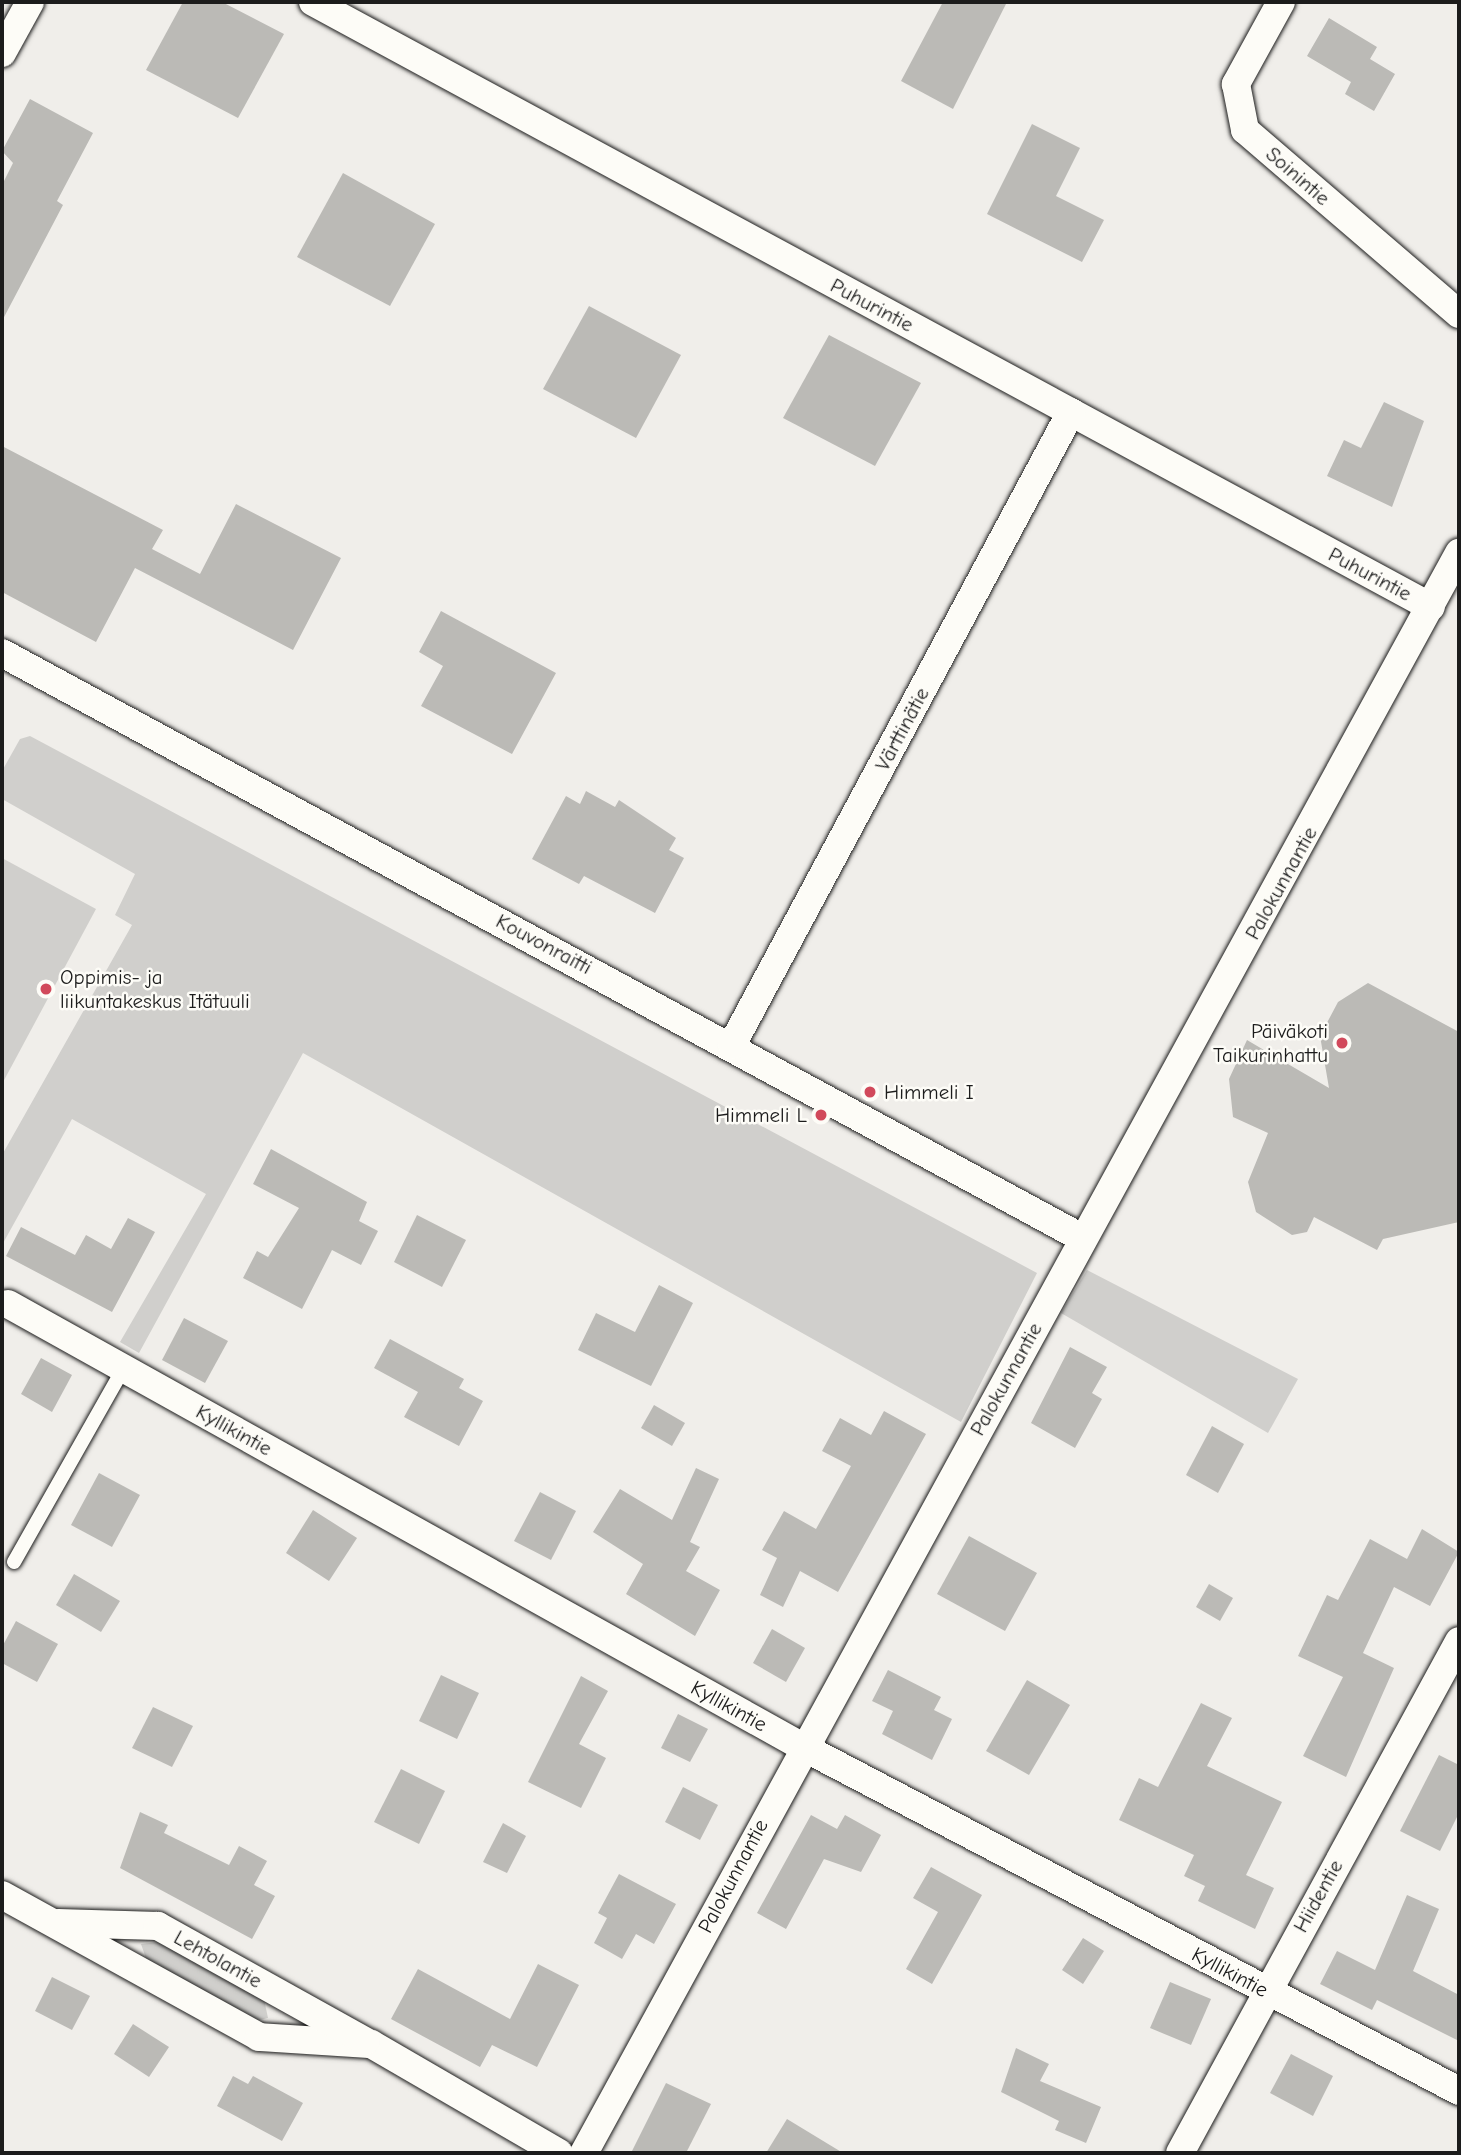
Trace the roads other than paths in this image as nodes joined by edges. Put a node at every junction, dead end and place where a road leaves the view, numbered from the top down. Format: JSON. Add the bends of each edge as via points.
{"nodes":[{"id":1,"x":30,"y":2,"type":"edge"},
{"id":2,"x":313,"y":2,"type":"edge"},
{"id":3,"x":1281,"y":2,"type":"edge"},
{"id":4,"x":2,"y":54,"type":"edge"},
{"id":5,"x":1459,"y":314,"type":"edge"},
{"id":6,"x":1070,"y":412,"type":"junction"},
{"id":7,"x":1459,"y":554,"type":"edge"},
{"id":8,"x":1431,"y":607,"type":"junction"},
{"id":9,"x":2,"y":653,"type":"edge"},
{"id":10,"x":732,"y":1045,"type":"junction"},
{"id":11,"x":1084,"y":1239,"type":"junction"},
{"id":12,"x":8,"y":1304,"type":"dead end"},
{"id":13,"x":123,"y":1369,"type":"junction"},
{"id":14,"x":15,"y":1562,"type":"dead end"},
{"id":15,"x":1459,"y":1641,"type":"edge"},
{"id":16,"x":803,"y":1747,"type":"junction"},
{"id":17,"x":2,"y":1895,"type":"edge"},
{"id":18,"x":52,"y":1923,"type":"junction"},
{"id":19,"x":1266,"y":1991,"type":"junction"},
{"id":20,"x":371,"y":2044,"type":"junction"},
{"id":21,"x":1459,"y":2091,"type":"edge"},
{"id":22,"x":559,"y":2153,"type":"edge"},
{"id":23,"x":584,"y":2153,"type":"edge"},
{"id":24,"x":1180,"y":2153,"type":"edge"}],
"edges":[{"from":1,"to":4,"type":"street"},
{"from":2,"to":6,"type":"street","name":"Puhurintie"},
{"from":3,"to":5,"type":"street","name":"Soinintie","via":[[1236,84],[1245,130]]},
{"from":6,"to":8,"type":"street","name":"Puhurintie"},
{"from":6,"to":10,"type":"street","name":"Värttinätie"},
{"from":7,"to":8,"type":"street","name":"Palokunnantie"},
{"from":8,"to":11,"type":"street","name":"Palokunnantie"},
{"from":9,"to":10,"type":"street","name":"Kouvonraitti"},
{"from":10,"to":11,"type":"street","name":"Kouvonraitti"},
{"from":11,"to":16,"type":"street","name":"Palokunnantie"},
{"from":12,"to":13,"type":"street","name":"Kyllikintie"},
{"from":13,"to":14,"type":"lane"},
{"from":13,"to":16,"type":"street","name":"Kyllikintie"},
{"from":15,"to":19,"type":"street","name":"Hiidentie"},
{"from":16,"to":19,"type":"street","name":"Kyllikintie"},
{"from":16,"to":23,"type":"street","name":"Palokunnantie"},
{"from":17,"to":18,"type":"street","name":"Lehtolantie"},
{"from":18,"to":20,"type":"street","name":"Lehtolantie","via":[[259,2037]]},
{"from":18,"to":20,"type":"street","name":"Lehtolantie","via":[[158,1926]]},
{"from":19,"to":21,"type":"street","name":"Kyllikintie"},
{"from":19,"to":24,"type":"street","name":"Hiidentie"},
{"from":20,"to":22,"type":"street","name":"Lehtolantie"}]}
